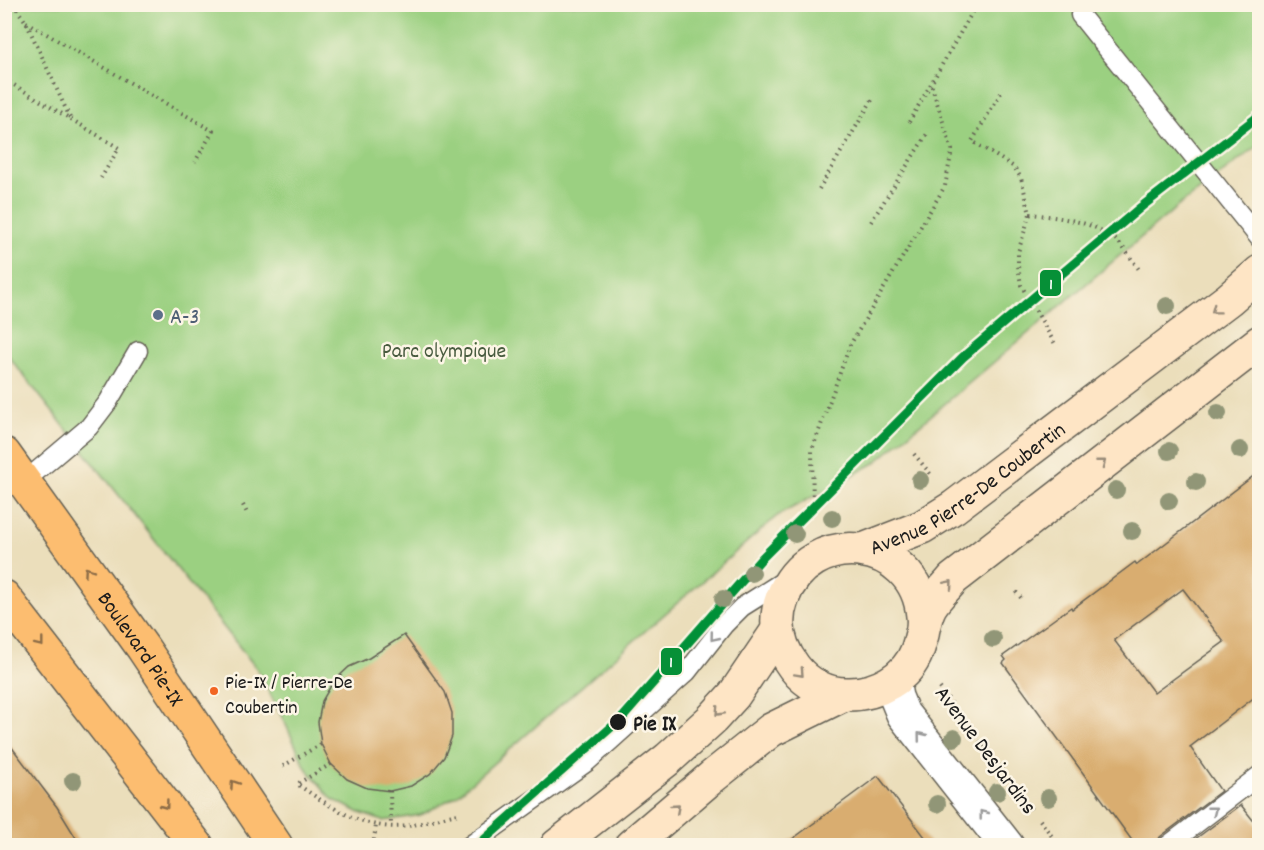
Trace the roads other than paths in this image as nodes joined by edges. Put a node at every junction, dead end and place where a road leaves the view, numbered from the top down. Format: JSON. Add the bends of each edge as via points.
{"nodes":[{"id":1,"x":1080,"y":15,"type":"dead end"},
{"id":2,"x":1260,"y":239,"type":"edge"},
{"id":3,"x":1260,"y":272,"type":"edge"},
{"id":4,"x":1260,"y":342,"type":"edge"},
{"id":5,"x":138,"y":351,"type":"dead end"},
{"id":6,"x":4,"y":454,"type":"edge"},
{"id":7,"x":25,"y":481,"type":"junction"},
{"id":8,"x":863,"y":550,"type":"junction"},
{"id":9,"x":796,"y":574,"type":"junction"},
{"id":10,"x":4,"y":597,"type":"edge"},
{"id":11,"x":778,"y":630,"type":"junction"},
{"id":12,"x":920,"y":642,"type":"junction"},
{"id":13,"x":893,"y":681,"type":"junction"},
{"id":14,"x":842,"y":694,"type":"junction"},
{"id":15,"x":1260,"y":775,"type":"edge"},
{"id":16,"x":197,"y":846,"type":"edge"},
{"id":17,"x":276,"y":846,"type":"edge"},
{"id":18,"x":469,"y":846,"type":"edge"},
{"id":19,"x":557,"y":846,"type":"edge"},
{"id":20,"x":632,"y":846,"type":"edge"},
{"id":21,"x":1007,"y":846,"type":"edge"},
{"id":22,"x":1167,"y":846,"type":"edge"}],
"edges":[{"from":1,"to":2,"type":"lane"},
{"from":3,"to":8,"type":"street","name":"Avenue Pierre-De Coubertin","one_way":true,"via":[[954,507],[922,527]]},
{"from":12,"to":4,"type":"street","one_way":true,"via":[[928,610],[953,579]]},
{"from":5,"to":7,"type":"lane","via":[[89,427]]},
{"from":6,"to":7,"type":"main road","name":"Boulevard Pie-IX"},
{"from":17,"to":7,"type":"main road","name":"Boulevard Pie-IX","one_way":true},
{"from":8,"to":9,"type":"street","via":[[821,555]]},
{"from":8,"to":12,"type":"street","name":"Avenue Pierre-De Coubertin","via":[[891,561],[913,584],[924,617]]},
{"from":9,"to":11,"type":"street","via":[[779,608]]},
{"from":9,"to":18,"type":"lane","one_way":true,"via":[[742,607],[687,672],[587,762]]},
{"from":10,"to":16,"type":"main road","one_way":true},
{"from":11,"to":14,"type":"street","one_way":true,"via":[[780,644],[801,676],[828,692]]},
{"from":11,"to":19,"type":"street","one_way":true,"via":[[734,695],[712,719],[668,759]]},
{"from":12,"to":13,"type":"street","via":[[906,669]]},
{"from":13,"to":14,"type":"street","via":[[877,690]]},
{"from":21,"to":13,"type":"street","name":"Avenue Desjardins","one_way":true,"via":[[903,714]]},
{"from":20,"to":14,"type":"street","one_way":true,"via":[[771,730]]},
{"from":22,"to":15,"type":"lane","one_way":true}]}
